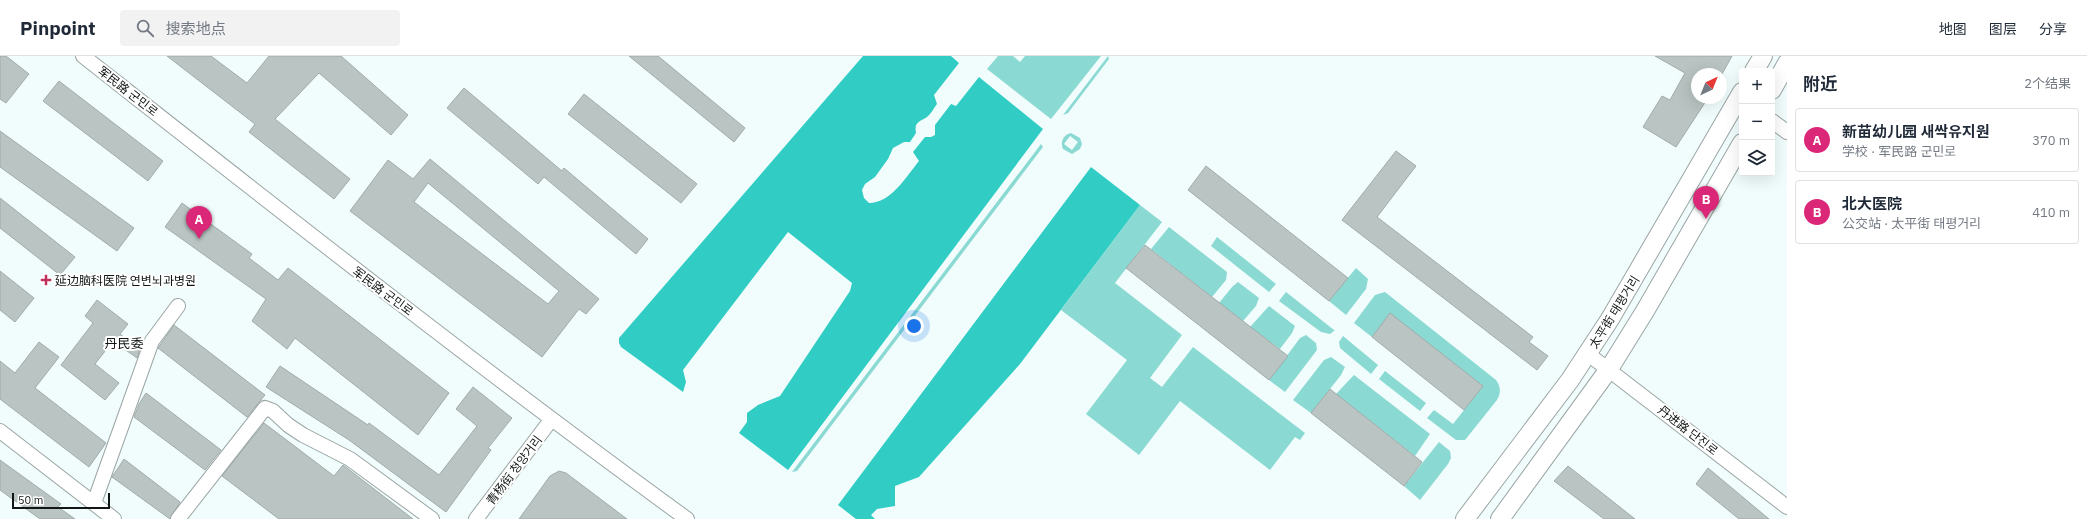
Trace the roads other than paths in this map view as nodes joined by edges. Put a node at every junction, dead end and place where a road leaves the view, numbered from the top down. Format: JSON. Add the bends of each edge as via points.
{"nodes":[{"id":1,"x":83,"y":56,"type":"edge"},
{"id":2,"x":1763,"y":56,"type":"edge"},
{"id":3,"x":1787,"y":64,"type":"edge"},
{"id":4,"x":1756,"y":68,"type":"edge"},
{"id":5,"x":1775,"y":85,"type":"edge"},
{"id":6,"x":1739,"y":97,"type":"edge"},
{"id":7,"x":1775,"y":123,"type":"edge"},
{"id":8,"x":1787,"y":132,"type":"edge"},
{"id":9,"x":1739,"y":148,"type":"edge"},
{"id":10,"x":178,"y":306,"type":"dead end"},
{"id":11,"x":1588,"y":354,"type":"junction"},
{"id":12,"x":1609,"y":369,"type":"junction"},
{"id":13,"x":551,"y":420,"type":"junction"},
{"id":14,"x":0,"y":431,"type":"edge"},
{"id":15,"x":1787,"y":507,"type":"edge"},
{"id":16,"x":97,"y":510,"type":"edge"},
{"id":17,"x":114,"y":519,"type":"edge"},
{"id":18,"x":178,"y":519,"type":"edge"},
{"id":19,"x":432,"y":519,"type":"edge"},
{"id":20,"x":476,"y":519,"type":"edge"},
{"id":21,"x":688,"y":519,"type":"edge"},
{"id":22,"x":1465,"y":519,"type":"edge"},
{"id":23,"x":1500,"y":519,"type":"edge"}],
"edges":[{"from":1,"to":13,"type":"street","name":"军民路 군민로"},
{"from":2,"to":4,"type":"main road"},
{"from":3,"to":5,"type":"main road"},
{"from":6,"to":11,"type":"main road","name":"太平街 태평거리","via":[[1629,289]]},
{"from":7,"to":8,"type":"street"},
{"from":9,"to":12,"type":"main road","name":"太平街 태평거리"},
{"from":10,"to":16,"type":"street","via":[[152,341]]},
{"from":11,"to":12,"type":"street","name":"丹进路 단진로"},
{"from":11,"to":22,"type":"main road","name":"太平街 태평거리"},
{"from":12,"to":15,"type":"street","name":"丹进路 단진로"},
{"from":12,"to":23,"type":"main road","name":"太平街 태평거리"},
{"from":13,"to":20,"type":"street","name":"青杨街 청양거리"},
{"from":13,"to":21,"type":"street","name":"军民路 군민로"},
{"from":14,"to":16,"type":"street"},
{"from":16,"to":17,"type":"street"},
{"from":18,"to":19,"type":"street","via":[[266,408],[303,435],[350,459]]}]}
